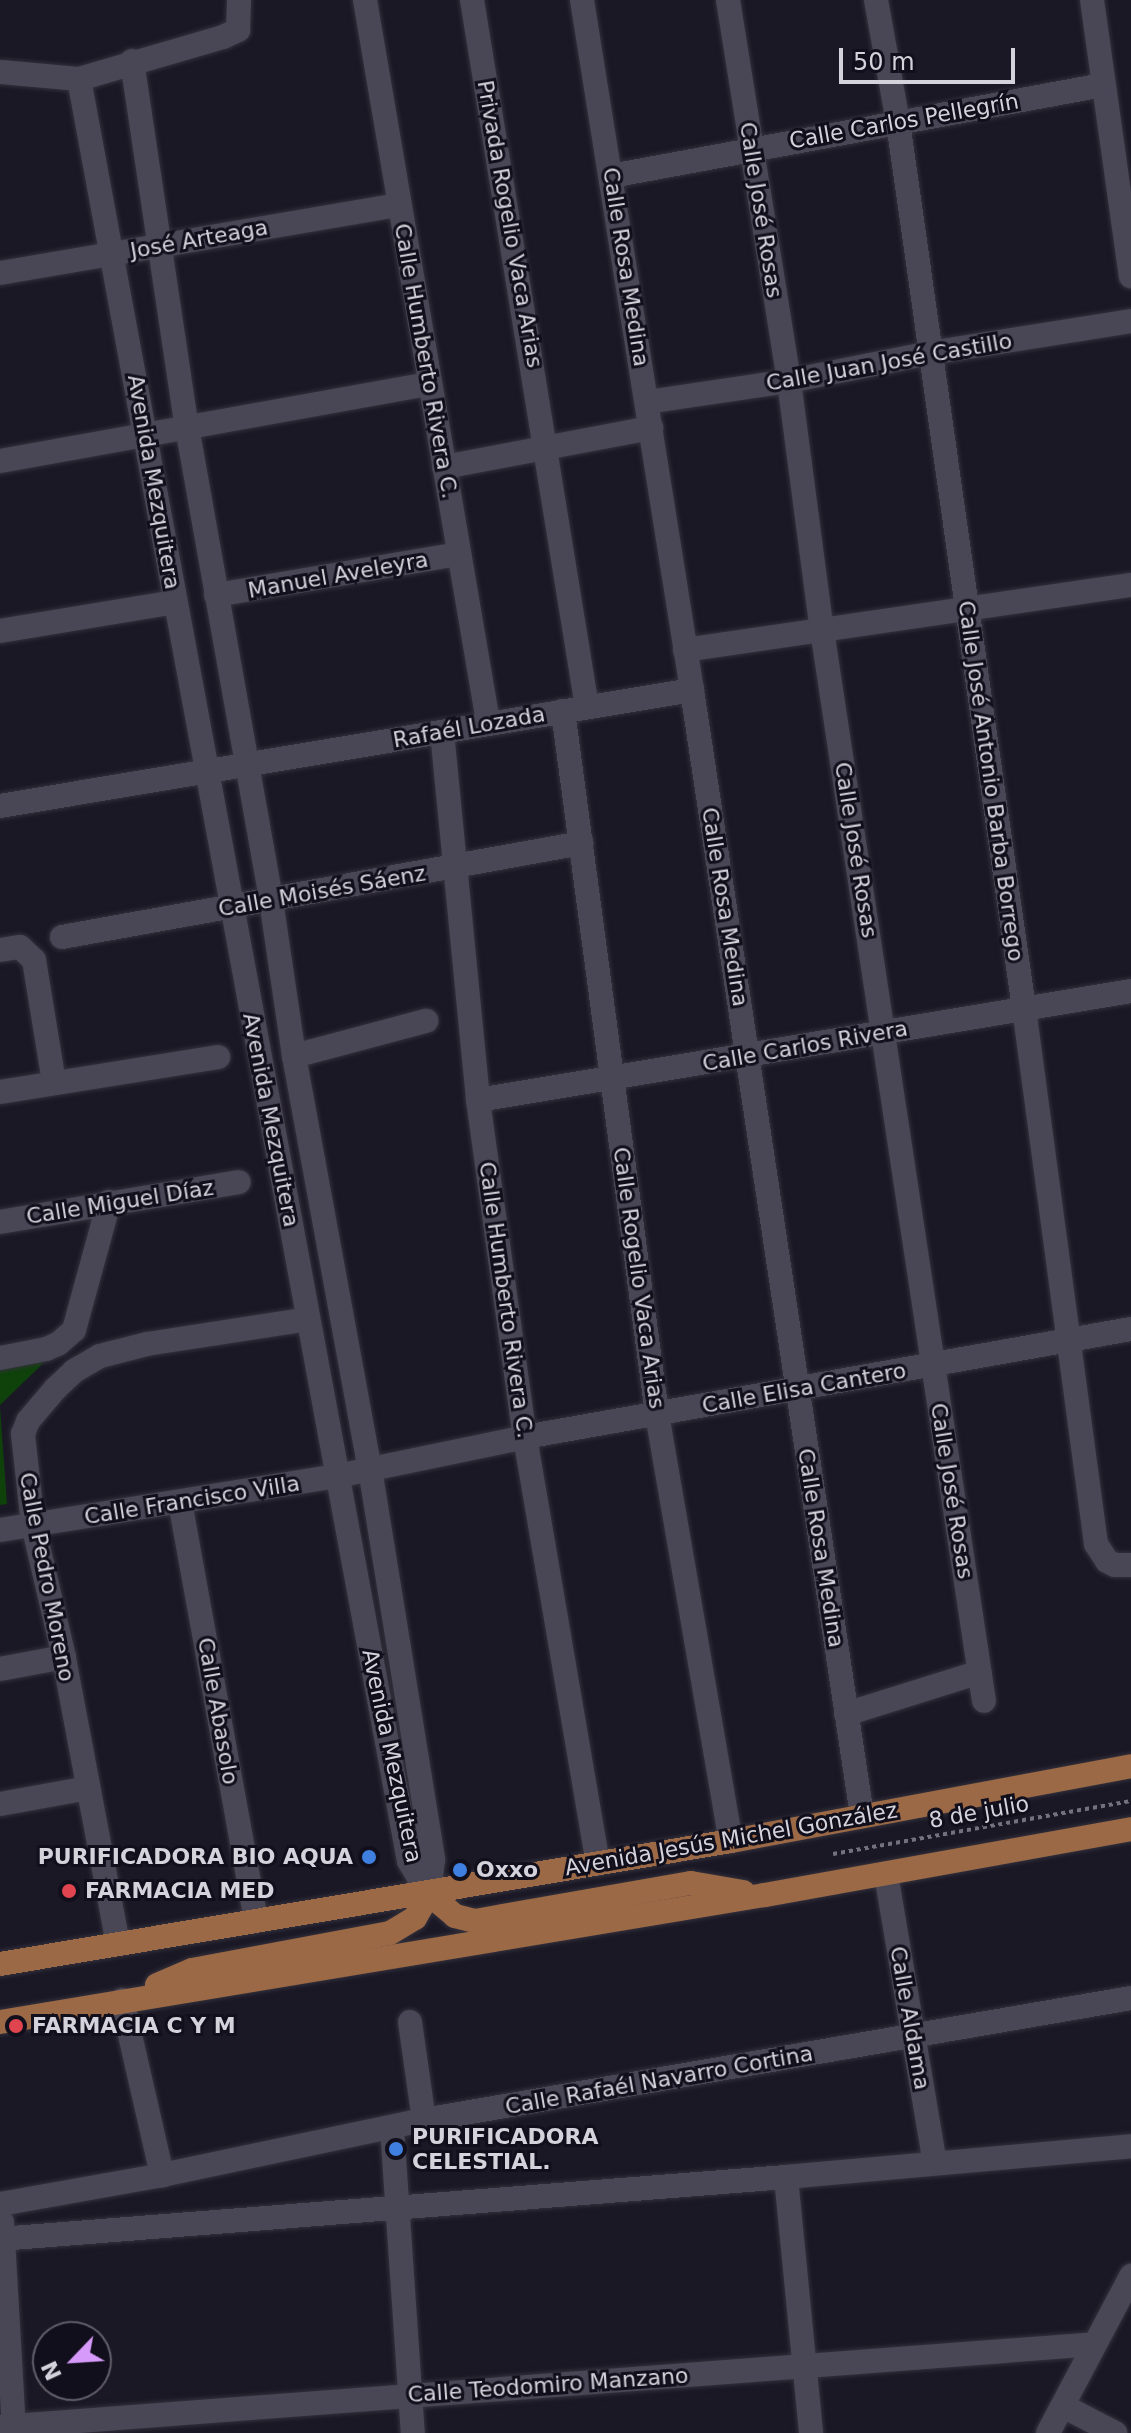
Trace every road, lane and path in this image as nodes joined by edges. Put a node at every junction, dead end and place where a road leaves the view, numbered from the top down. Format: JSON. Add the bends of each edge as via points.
{"nodes":[{"id":1,"x":239,"y":0,"type":"edge"},
{"id":2,"x":365,"y":0,"type":"edge"},
{"id":3,"x":472,"y":0,"type":"edge"},
{"id":4,"x":582,"y":0,"type":"edge"},
{"id":5,"x":728,"y":0,"type":"edge"},
{"id":6,"x":876,"y":0,"type":"edge"},
{"id":7,"x":1092,"y":0,"type":"edge"},
{"id":8,"x":132,"y":61,"type":"junction"},
{"id":9,"x":1,"y":72,"type":"edge"},
{"id":10,"x":79,"y":79,"type":"junction"},
{"id":11,"x":1103,"y":85,"type":"junction"},
{"id":12,"x":898,"y":122,"type":"junction"},
{"id":13,"x":751,"y":150,"type":"junction"},
{"id":14,"x":611,"y":176,"type":"junction"},
{"id":15,"x":399,"y":205,"type":"junction"},
{"id":16,"x":160,"y":245,"type":"junction"},
{"id":17,"x":111,"y":254,"type":"junction"},
{"id":18,"x":0,"y":273,"type":"edge"},
{"id":19,"x":1131,"y":276,"type":"edge"},
{"id":20,"x":1131,"y":321,"type":"edge"},
{"id":21,"x":930,"y":353,"type":"junction"},
{"id":22,"x":789,"y":381,"type":"junction"},
{"id":23,"x":430,"y":384,"type":"junction"},
{"id":24,"x":647,"y":402,"type":"junction"},
{"id":25,"x":187,"y":427,"type":"junction"},
{"id":26,"x":651,"y":428,"type":"junction"},
{"id":27,"x":147,"y":434,"type":"junction"},
{"id":28,"x":547,"y":448,"type":"junction"},
{"id":29,"x":0,"y":461,"type":"edge"},
{"id":30,"x":444,"y":467,"type":"junction"},
{"id":31,"x":459,"y":554,"type":"junction"},
{"id":32,"x":1131,"y":585,"type":"edge"},
{"id":33,"x":216,"y":595,"type":"junction"},
{"id":34,"x":175,"y":602,"type":"junction"},
{"id":35,"x":966,"y":608,"type":"junction"},
{"id":36,"x":822,"y":630,"type":"junction"},
{"id":37,"x":0,"y":631,"type":"edge"},
{"id":38,"x":685,"y":650,"type":"junction"},
{"id":39,"x":692,"y":690,"type":"junction"},
{"id":40,"x":575,"y":709,"type":"junction"},
{"id":41,"x":488,"y":722,"type":"junction"},
{"id":42,"x":442,"y":732,"type":"junction"},
{"id":43,"x":246,"y":764,"type":"junction"},
{"id":44,"x":205,"y":772,"type":"junction"},
{"id":45,"x":0,"y":806,"type":"edge"},
{"id":46,"x":582,"y":843,"type":"junction"},
{"id":47,"x":453,"y":867,"type":"junction"},
{"id":48,"x":271,"y":900,"type":"junction"},
{"id":49,"x":231,"y":907,"type":"junction"},
{"id":50,"x":62,"y":937,"type":"dead end"},
{"id":51,"x":0,"y":950,"type":"edge"},
{"id":52,"x":1131,"y":991,"type":"edge"},
{"id":53,"x":1024,"y":1008,"type":"junction"},
{"id":54,"x":426,"y":1021,"type":"dead end"},
{"id":55,"x":885,"y":1032,"type":"junction"},
{"id":56,"x":747,"y":1055,"type":"junction"},
{"id":57,"x":294,"y":1056,"type":"junction"},
{"id":58,"x":218,"y":1057,"type":"dead end"},
{"id":59,"x":612,"y":1078,"type":"junction"},
{"id":60,"x":54,"y":1082,"type":"junction"},
{"id":61,"x":0,"y":1092,"type":"edge"},
{"id":62,"x":478,"y":1100,"type":"junction"},
{"id":63,"x":239,"y":1182,"type":"dead end"},
{"id":64,"x":109,"y":1202,"type":"junction"},
{"id":65,"x":0,"y":1222,"type":"edge"},
{"id":66,"x":308,"y":1319,"type":"junction"},
{"id":67,"x":1131,"y":1329,"type":"edge"},
{"id":68,"x":1069,"y":1342,"type":"junction"},
{"id":69,"x":0,"y":1358,"type":"edge"},
{"id":70,"x":932,"y":1366,"type":"junction"},
{"id":71,"x":797,"y":1389,"type":"junction"},
{"id":72,"x":657,"y":1414,"type":"junction"},
{"id":73,"x":525,"y":1437,"type":"junction"},
{"id":74,"x":370,"y":1469,"type":"junction"},
{"id":75,"x":337,"y":1476,"type":"junction"},
{"id":76,"x":180,"y":1502,"type":"junction"},
{"id":77,"x":33,"y":1525,"type":"junction"},
{"id":78,"x":0,"y":1530,"type":"edge"},
{"id":79,"x":1119,"y":1563,"type":"edge"},
{"id":80,"x":64,"y":1657,"type":"junction"},
{"id":81,"x":0,"y":1669,"type":"edge"},
{"id":82,"x":980,"y":1672,"type":"junction"},
{"id":83,"x":984,"y":1701,"type":"dead end"},
{"id":84,"x":846,"y":1714,"type":"junction"},
{"id":85,"x":1131,"y":1766,"type":"edge"},
{"id":86,"x":88,"y":1788,"type":"junction"},
{"id":87,"x":1131,"y":1801,"type":"edge"},
{"id":88,"x":0,"y":1804,"type":"edge"},
{"id":89,"x":862,"y":1815,"type":"junction"},
{"id":90,"x":1131,"y":1829,"type":"edge"},
{"id":91,"x":731,"y":1841,"type":"junction"},
{"id":92,"x":833,"y":1854,"type":"dead end"},
{"id":93,"x":598,"y":1864,"type":"junction"},
{"id":94,"x":886,"y":1874,"type":"junction"},
{"id":95,"x":429,"y":1894,"type":"junction"},
{"id":96,"x":765,"y":1895,"type":"junction"},
{"id":97,"x":256,"y":1921,"type":"junction"},
{"id":98,"x":118,"y":1944,"type":"junction"},
{"id":99,"x":0,"y":1964,"type":"edge"},
{"id":100,"x":1131,"y":1998,"type":"edge"},
{"id":101,"x":122,"y":2000,"type":"junction"},
{"id":102,"x":0,"y":2022,"type":"edge"},
{"id":103,"x":410,"y":2022,"type":"dead end"},
{"id":104,"x":913,"y":2036,"type":"junction"},
{"id":105,"x":424,"y":2120,"type":"junction"},
{"id":106,"x":392,"y":2128,"type":"junction"},
{"id":107,"x":1131,"y":2146,"type":"edge"},
{"id":108,"x":935,"y":2163,"type":"junction"},
{"id":109,"x":162,"y":2175,"type":"junction"},
{"id":110,"x":786,"y":2177,"type":"junction"},
{"id":111,"x":0,"y":2204,"type":"edge"},
{"id":112,"x":397,"y":2206,"type":"junction"},
{"id":113,"x":1,"y":2239,"type":"edge"},
{"id":114,"x":1131,"y":2278,"type":"edge"},
{"id":115,"x":1095,"y":2344,"type":"junction"},
{"id":116,"x":804,"y":2366,"type":"junction"},
{"id":117,"x":410,"y":2395,"type":"junction"},
{"id":118,"x":1063,"y":2406,"type":"junction"},
{"id":119,"x":9,"y":2429,"type":"edge"},
{"id":120,"x":413,"y":2433,"type":"edge"},
{"id":121,"x":811,"y":2433,"type":"edge"},
{"id":122,"x":1048,"y":2433,"type":"edge"},
{"id":123,"x":1115,"y":2433,"type":"edge"}],
"edges":[{"from":1,"to":8,"type":"street","via":[[235,33]]},
{"from":2,"to":15,"type":"street","name":"Calle Humberto Rivera C."},
{"from":3,"to":28,"type":"street","name":"Privada Rogelio Vaca Arias"},
{"from":4,"to":14,"type":"street","name":"Calle Rosa Medina"},
{"from":5,"to":13,"type":"street","name":"Calle José Rosas"},
{"from":6,"to":12,"type":"street","name":"Calle José Antonio Barba Borrego"},
{"from":7,"to":11,"type":"street"},
{"from":8,"to":10,"type":"street"},
{"from":8,"to":16,"type":"street","name":"Avenida Mezquitera"},
{"from":9,"to":10,"type":"street"},
{"from":10,"to":17,"type":"street","name":"Avenida Mezquitera"},
{"from":11,"to":12,"type":"street","name":"Calle Carlos Pellegrín"},
{"from":11,"to":19,"type":"street"},
{"from":12,"to":13,"type":"street","name":"Calle Carlos Pellegrín"},
{"from":12,"to":21,"type":"street","name":"Calle José Antonio Barba Borrego"},
{"from":13,"to":14,"type":"street","name":"Calle Carlos Pellegrín"},
{"from":13,"to":22,"type":"street","name":"Calle José Rosas"},
{"from":14,"to":24,"type":"street","name":"Calle Rosa Medina"},
{"from":15,"to":16,"type":"street","name":"José Arteaga"},
{"from":15,"to":23,"type":"street","name":"Calle Humberto Rivera C."},
{"from":16,"to":17,"type":"street","name":"José Arteaga"},
{"from":16,"to":25,"type":"street","name":"Avenida Mezquitera"},
{"from":17,"to":18,"type":"street","name":"José Arteaga"},
{"from":17,"to":27,"type":"street","name":"Avenida Mezquitera"},
{"from":20,"to":21,"type":"street","name":"Calle Juan José Castillo"},
{"from":21,"to":22,"type":"street","name":"Calle Juan José Castillo"},
{"from":21,"to":35,"type":"street","name":"Calle José Antonio Barba Borrego"},
{"from":22,"to":24,"type":"street","name":"Calle Juan José Castillo"},
{"from":22,"to":36,"type":"street","name":"Calle José Rosas"},
{"from":23,"to":25,"type":"street"},
{"from":23,"to":30,"type":"street","name":"Calle Humberto Rivera C."},
{"from":24,"to":26,"type":"street","name":"Calle Rosa Medina"},
{"from":25,"to":27,"type":"street"},
{"from":25,"to":33,"type":"street","name":"Avenida Mezquitera"},
{"from":26,"to":28,"type":"street"},
{"from":26,"to":38,"type":"street","name":"Calle Rosa Medina"},
{"from":27,"to":29,"type":"street"},
{"from":27,"to":34,"type":"street","name":"Avenida Mezquitera"},
{"from":28,"to":30,"type":"street"},
{"from":28,"to":40,"type":"street","name":"Calle Rogelio Vaca Arias"},
{"from":30,"to":31,"type":"street","name":"Calle Humberto Rivera C."},
{"from":31,"to":33,"type":"street","name":"Manuel Aveleyra"},
{"from":31,"to":41,"type":"street","name":"Calle Humberto Rivera C."},
{"from":32,"to":35,"type":"street"},
{"from":33,"to":43,"type":"street","name":"Avenida Mezquitera"},
{"from":34,"to":37,"type":"street"},
{"from":34,"to":44,"type":"street","name":"Avenida Mezquitera"},
{"from":35,"to":36,"type":"street"},
{"from":35,"to":53,"type":"street","name":"Calle José Antonio Barba Borrego"},
{"from":36,"to":38,"type":"street"},
{"from":36,"to":55,"type":"street","name":"Calle José Rosas"},
{"from":38,"to":39,"type":"street","name":"Calle Rosa Medina"},
{"from":39,"to":40,"type":"street","name":"Rafaél Lozada"},
{"from":39,"to":56,"type":"street","name":"Calle Rosa Medina"},
{"from":40,"to":41,"type":"street","name":"Rafaél Lozada"},
{"from":40,"to":46,"type":"street","name":"Calle Rogelio Vaca Arias"},
{"from":41,"to":42,"type":"street","name":"Rafaél Lozada"},
{"from":42,"to":43,"type":"street","name":"Rafaél Lozada"},
{"from":42,"to":47,"type":"street","name":"Calle Humberto Rivera C."},
{"from":43,"to":44,"type":"street","name":"Rafaél Lozada"},
{"from":43,"to":48,"type":"street","name":"Avenida Mezquitera"},
{"from":44,"to":45,"type":"street","name":"Rafaél Lozada"},
{"from":44,"to":49,"type":"street","name":"Avenida Mezquitera"},
{"from":46,"to":47,"type":"street","name":"Calle Moisés Sáenz"},
{"from":46,"to":59,"type":"street","name":"Calle Rogelio Vaca Arias"},
{"from":47,"to":48,"type":"street","name":"Calle Moisés Sáenz"},
{"from":47,"to":62,"type":"street","name":"Calle Humberto Rivera C."},
{"from":48,"to":49,"type":"street","name":"Calle Moisés Sáenz"},
{"from":48,"to":57,"type":"street","name":"Avenida Mezquitera"},
{"from":49,"to":50,"type":"street","name":"Calle Moisés Sáenz"},
{"from":49,"to":66,"type":"street","name":"Avenida Mezquitera"},
{"from":51,"to":60,"type":"street","via":[[28,951],[36,970]]},
{"from":52,"to":53,"type":"street","name":"Calle Carlos Rivera"},
{"from":53,"to":55,"type":"street","name":"Calle Carlos Rivera"},
{"from":53,"to":68,"type":"street","name":"Calle José Antonio Barba Borrego"},
{"from":54,"to":57,"type":"street"},
{"from":55,"to":56,"type":"street","name":"Calle Carlos Rivera"},
{"from":55,"to":70,"type":"street","name":"Calle José Rosas"},
{"from":56,"to":59,"type":"street","name":"Calle Carlos Rivera"},
{"from":56,"to":71,"type":"street","name":"Calle Rosa Medina"},
{"from":57,"to":74,"type":"street","name":"Avenida Mezquitera"},
{"from":58,"to":60,"type":"street"},
{"from":59,"to":62,"type":"street","name":"Calle Carlos Rivera"},
{"from":59,"to":72,"type":"street","name":"Calle Rogelio Vaca Arias"},
{"from":60,"to":61,"type":"street"},
{"from":62,"to":73,"type":"street","name":"Calle Humberto Rivera C."},
{"from":63,"to":64,"type":"street","name":"Calle Miguel Díaz"},
{"from":64,"to":65,"type":"street","name":"Calle Miguel Díaz"},
{"from":64,"to":69,"type":"street","via":[[79,1321],[68,1336],[46,1349]]},
{"from":66,"to":75,"type":"street","name":"Avenida Mezquitera"},
{"from":66,"to":77,"type":"street","name":"Calle Pedro Moreno","via":[[147,1344],[100,1356],[74,1371],[38,1408],[23,1434]]},
{"from":67,"to":68,"type":"street","name":"Calle Elisa Cantero"},
{"from":68,"to":70,"type":"street","name":"Calle Elisa Cantero"},
{"from":68,"to":79,"type":"street","name":"Calle José Antonio Barba Borrego","via":[[1096,1544]]},
{"from":70,"to":71,"type":"street","name":"Calle Elisa Cantero"},
{"from":70,"to":82,"type":"street","name":"Calle José Rosas"},
{"from":71,"to":72,"type":"street","name":"Calle Elisa Cantero"},
{"from":71,"to":84,"type":"street","name":"Calle Rosa Medina"},
{"from":72,"to":73,"type":"street","name":"Calle Elisa Cantero"},
{"from":72,"to":91,"type":"street","name":"Calle Rogelio Vaca Arias"},
{"from":73,"to":74,"type":"street","name":"Calle Elisa Cantero"},
{"from":73,"to":93,"type":"street","name":"Calle Humberto Rivera C."},
{"from":74,"to":75,"type":"street","name":"Calle Elisa Cantero"},
{"from":74,"to":95,"type":"street","name":"Avenida Mezquitera","via":[[433,1860]]},
{"from":75,"to":76,"type":"street","name":"Calle Francisco Villa"},
{"from":75,"to":95,"type":"street","name":"Avenida Mezquitera","via":[[409,1861]]},
{"from":76,"to":77,"type":"street","name":"Calle Francisco Villa"},
{"from":76,"to":97,"type":"street","name":"Calle Abasolo"},
{"from":77,"to":78,"type":"street","name":"Calle Francisco Villa"},
{"from":77,"to":80,"type":"street","name":"Calle Pedro Moreno"},
{"from":80,"to":81,"type":"street"},
{"from":80,"to":86,"type":"street","name":"Calle Pedro Moreno"},
{"from":82,"to":83,"type":"street","name":"Calle José Rosas"},
{"from":82,"to":84,"type":"street"},
{"from":84,"to":89,"type":"street","name":"Calle Rosa Medina"},
{"from":85,"to":89,"type":"main road","name":"Avenida Jesús Michel González"},
{"from":86,"to":88,"type":"street"},
{"from":86,"to":98,"type":"street","name":"Calle Pedro Moreno"},
{"from":87,"to":92,"type":"path","name":"8 de julio"},
{"from":89,"to":91,"type":"main road","name":"Avenida Jesús Michel González"},
{"from":90,"to":94,"type":"main road"},
{"from":91,"to":93,"type":"main road","name":"Avenida Jesús Michel González"},
{"from":93,"to":95,"type":"main road","name":"Avenida Jesús Michel González"},
{"from":94,"to":96,"type":"main road"},
{"from":94,"to":104,"type":"street","name":"Calle Aldama"},
{"from":95,"to":96,"type":"main road","via":[[455,1916],[475,1921],[691,1883]]},
{"from":95,"to":97,"type":"main road","name":"Avenida Jesús Michel González"},
{"from":95,"to":101,"type":"main road","via":[[415,1918],[390,1933],[192,1970]]},
{"from":96,"to":101,"type":"main road"},
{"from":97,"to":98,"type":"main road","name":"Avenida Jesús Michel González"},
{"from":98,"to":99,"type":"main road","name":"Avenida Jesús Michel González"},
{"from":100,"to":104,"type":"street","name":"Calle Rafaél Navarro Cortina"},
{"from":101,"to":102,"type":"main road"},
{"from":101,"to":109,"type":"street"},
{"from":103,"to":105,"type":"street"},
{"from":104,"to":105,"type":"street","name":"Calle Rafaél Navarro Cortina"},
{"from":104,"to":108,"type":"street","name":"Calle Aldama"},
{"from":105,"to":106,"type":"street","name":"Calle Rafaél Navarro Cortina"},
{"from":106,"to":109,"type":"street","name":"Calle Rafaél Navarro Cortina"},
{"from":106,"to":112,"type":"street"},
{"from":107,"to":108,"type":"street"},
{"from":108,"to":110,"type":"street"},
{"from":109,"to":111,"type":"street","name":"Calle Rafaél Navarro Cortina"},
{"from":110,"to":112,"type":"street"},
{"from":110,"to":116,"type":"street"},
{"from":111,"to":113,"type":"street"},
{"from":112,"to":113,"type":"street"},
{"from":112,"to":117,"type":"street"},
{"from":113,"to":119,"type":"street"},
{"from":114,"to":115,"type":"street"},
{"from":115,"to":116,"type":"street","name":"Calle Teodomiro Manzano"},
{"from":115,"to":118,"type":"street"},
{"from":116,"to":117,"type":"street","name":"Calle Teodomiro Manzano"},
{"from":116,"to":121,"type":"street"},
{"from":117,"to":119,"type":"street","name":"Calle Teodomiro Manzano"},
{"from":117,"to":120,"type":"street"},
{"from":118,"to":122,"type":"street"},
{"from":118,"to":123,"type":"street"}]}
